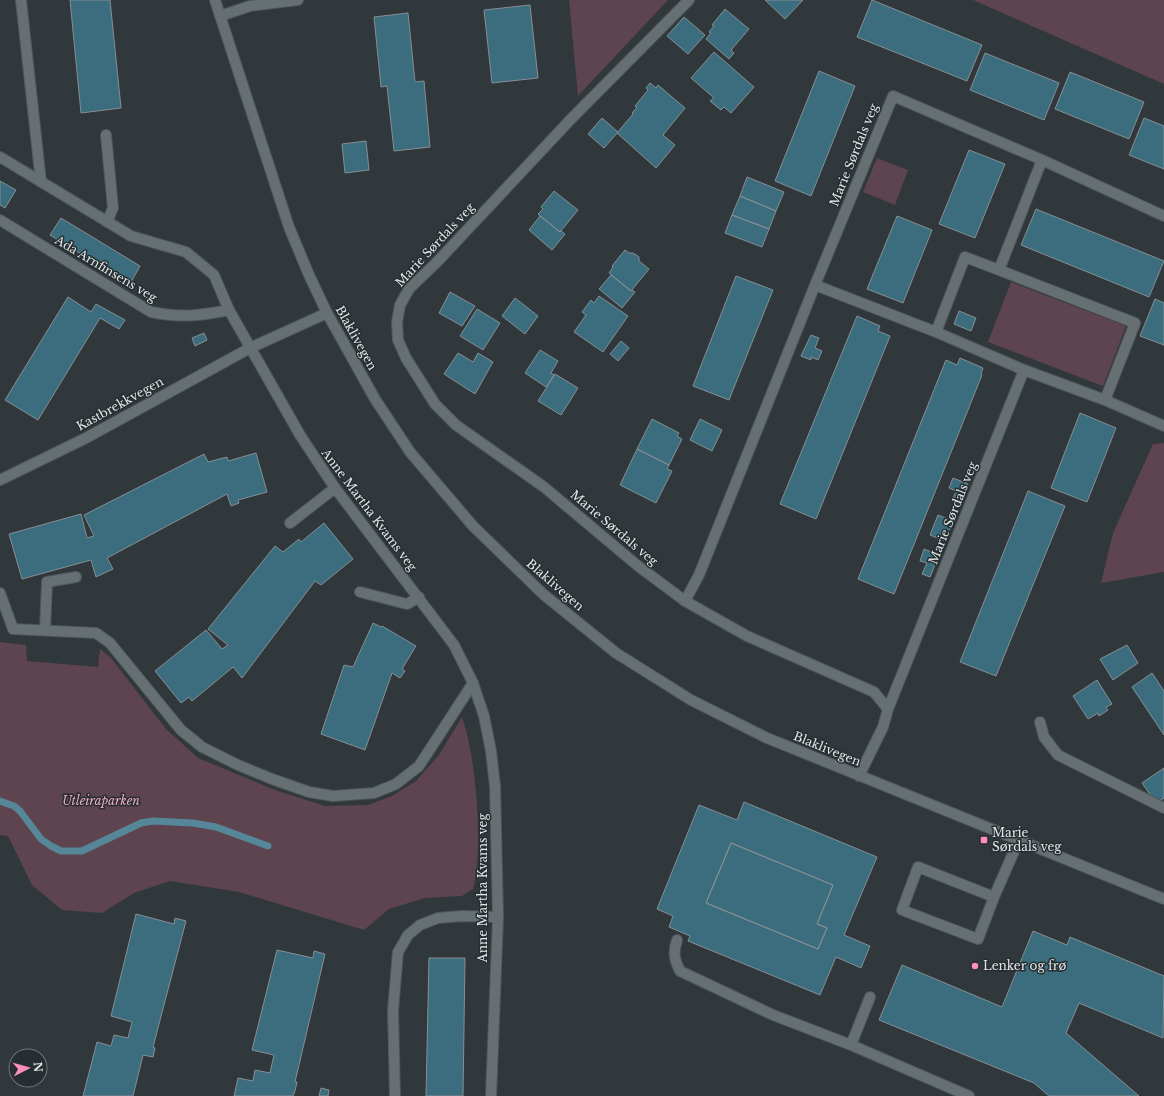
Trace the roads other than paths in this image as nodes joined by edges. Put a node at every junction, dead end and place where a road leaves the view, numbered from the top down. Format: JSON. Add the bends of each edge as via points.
{"nodes":[{"id":1,"x":21,"y":0,"type":"edge"},
{"id":2,"x":215,"y":0,"type":"edge"},
{"id":3,"x":298,"y":0,"type":"edge"},
{"id":4,"x":690,"y":0,"type":"edge"},
{"id":5,"x":220,"y":16,"type":"junction"},
{"id":6,"x":106,"y":135,"type":"dead end"},
{"id":7,"x":0,"y":157,"type":"edge"},
{"id":8,"x":1042,"y":160,"type":"junction"},
{"id":9,"x":41,"y":182,"type":"junction"},
{"id":10,"x":1164,"y":216,"type":"edge"},
{"id":11,"x":0,"y":220,"type":"edge"},
{"id":12,"x":107,"y":222,"type":"junction"},
{"id":13,"x":1000,"y":270,"type":"junction"},
{"id":14,"x":815,"y":285,"type":"junction"},
{"id":15,"x":229,"y":310,"type":"junction"},
{"id":16,"x":327,"y":313,"type":"junction"},
{"id":17,"x":936,"y":332,"type":"junction"},
{"id":18,"x":250,"y":348,"type":"junction"},
{"id":19,"x":1024,"y":370,"type":"junction"},
{"id":20,"x":1105,"y":400,"type":"junction"},
{"id":21,"x":1164,"y":426,"type":"edge"},
{"id":22,"x":0,"y":480,"type":"edge"},
{"id":23,"x":335,"y":488,"type":"junction"},
{"id":24,"x":290,"y":523,"type":"dead end"},
{"id":25,"x":76,"y":577,"type":"dead end"},
{"id":26,"x":360,"y":592,"type":"dead end"},
{"id":27,"x":0,"y":593,"type":"edge"},
{"id":28,"x":419,"y":597,"type":"junction"},
{"id":29,"x":685,"y":601,"type":"junction"},
{"id":30,"x":45,"y":630,"type":"junction"},
{"id":31,"x":473,"y":683,"type":"junction"},
{"id":32,"x":888,"y":709,"type":"junction"},
{"id":33,"x":1040,"y":722,"type":"dead end"},
{"id":34,"x":859,"y":776,"type":"junction"},
{"id":35,"x":1164,"y":808,"type":"edge"},
{"id":36,"x":1019,"y":840,"type":"junction"},
{"id":37,"x":994,"y":897,"type":"junction"},
{"id":38,"x":1164,"y":899,"type":"edge"},
{"id":39,"x":498,"y":917,"type":"junction"},
{"id":40,"x":677,"y":940,"type":"dead end"},
{"id":41,"x":870,"y":997,"type":"dead end"},
{"id":42,"x":851,"y":1045,"type":"junction"},
{"id":43,"x":395,"y":1096,"type":"edge"},
{"id":44,"x":491,"y":1096,"type":"edge"},
{"id":45,"x":969,"y":1096,"type":"edge"}],
"edges":[{"from":1,"to":9,"type":"street"},
{"from":2,"to":5,"type":"street","name":"Blaklivegen"},
{"from":3,"to":5,"type":"street","via":[[250,6]]},
{"from":4,"to":29,"type":"street","name":"Marie Sørdals veg","via":[[571,119],[409,289],[400,305],[396,322],[398,340],[406,358],[435,404],[456,425],[544,487],[638,566]]},
{"from":5,"to":16,"type":"street","name":"Blaklivegen","via":[[289,226],[308,275]]},
{"from":6,"to":12,"type":"street","via":[[113,208]]},
{"from":7,"to":9,"type":"street"},
{"from":8,"to":10,"type":"street","name":"Marie Sørdals veg"},
{"from":8,"to":13,"type":"street"},
{"from":8,"to":14,"type":"street","name":"Marie Sørdals veg","via":[[892,96]]},
{"from":9,"to":12,"type":"street"},
{"from":11,"to":15,"type":"street","name":"Ada Arnfinsens veg","via":[[150,312],[172,317],[206,315]]},
{"from":12,"to":15,"type":"street","via":[[131,236],[186,252],[214,275]]},
{"from":13,"to":17,"type":"street","via":[[965,257]]},
{"from":13,"to":20,"type":"street","via":[[1135,323]]},
{"from":14,"to":17,"type":"street"},
{"from":14,"to":29,"type":"street","name":"Marie Sørdals veg","via":[[699,575]]},
{"from":15,"to":18,"type":"street"},
{"from":16,"to":18,"type":"street","name":"Kastbrekkvegen"},
{"from":16,"to":34,"type":"street","name":"Blaklivegen","via":[[375,399],[410,452],[473,526],[543,594],[616,653],[691,700],[767,738]]},
{"from":17,"to":19,"type":"street"},
{"from":18,"to":22,"type":"street","name":"Kastbrekkvegen","via":[[86,438]]},
{"from":18,"to":23,"type":"street","name":"Anne Martha Kvams veg","via":[[300,435]]},
{"from":19,"to":20,"type":"street"},
{"from":19,"to":32,"type":"street","name":"Marie Sørdals veg"},
{"from":20,"to":21,"type":"street"},
{"from":23,"to":24,"type":"street"},
{"from":23,"to":28,"type":"street","name":"Anne Martha Kvams veg"},
{"from":25,"to":30,"type":"street","via":[[46,582]]},
{"from":26,"to":28,"type":"street","via":[[407,604]]},
{"from":27,"to":30,"type":"street","via":[[13,629]]},
{"from":28,"to":31,"type":"street","name":"Anne Martha Kvams veg","via":[[454,645]]},
{"from":29,"to":32,"type":"street","name":"Marie Sørdals veg","via":[[747,636],[874,692]]},
{"from":30,"to":31,"type":"street","via":[[96,633],[110,643],[182,730],[202,747],[272,779],[309,792],[333,796],[374,793],[396,784],[419,766]]},
{"from":31,"to":39,"type":"street","name":"Anne Martha Kvams veg","via":[[490,744],[495,786]]},
{"from":32,"to":34,"type":"street","name":"Marie Sørdals veg","via":[[884,727]]},
{"from":33,"to":35,"type":"street","via":[[1044,737],[1058,755]]},
{"from":34,"to":36,"type":"street","name":"Blaklivegen"},
{"from":36,"to":37,"type":"street"},
{"from":36,"to":38,"type":"street","name":"Blaklivegen"},
{"from":37,"to":37,"type":"street","via":[[918,867],[902,910],[978,939]]},
{"from":39,"to":43,"type":"street","via":[[438,918],[420,925],[408,936],[398,952],[393,1010]]},
{"from":39,"to":44,"type":"street","name":"Anne Martha Kvams veg"},
{"from":40,"to":42,"type":"street","via":[[674,951],[680,971],[772,1015]]},
{"from":41,"to":42,"type":"street"},
{"from":42,"to":45,"type":"street"}]}
